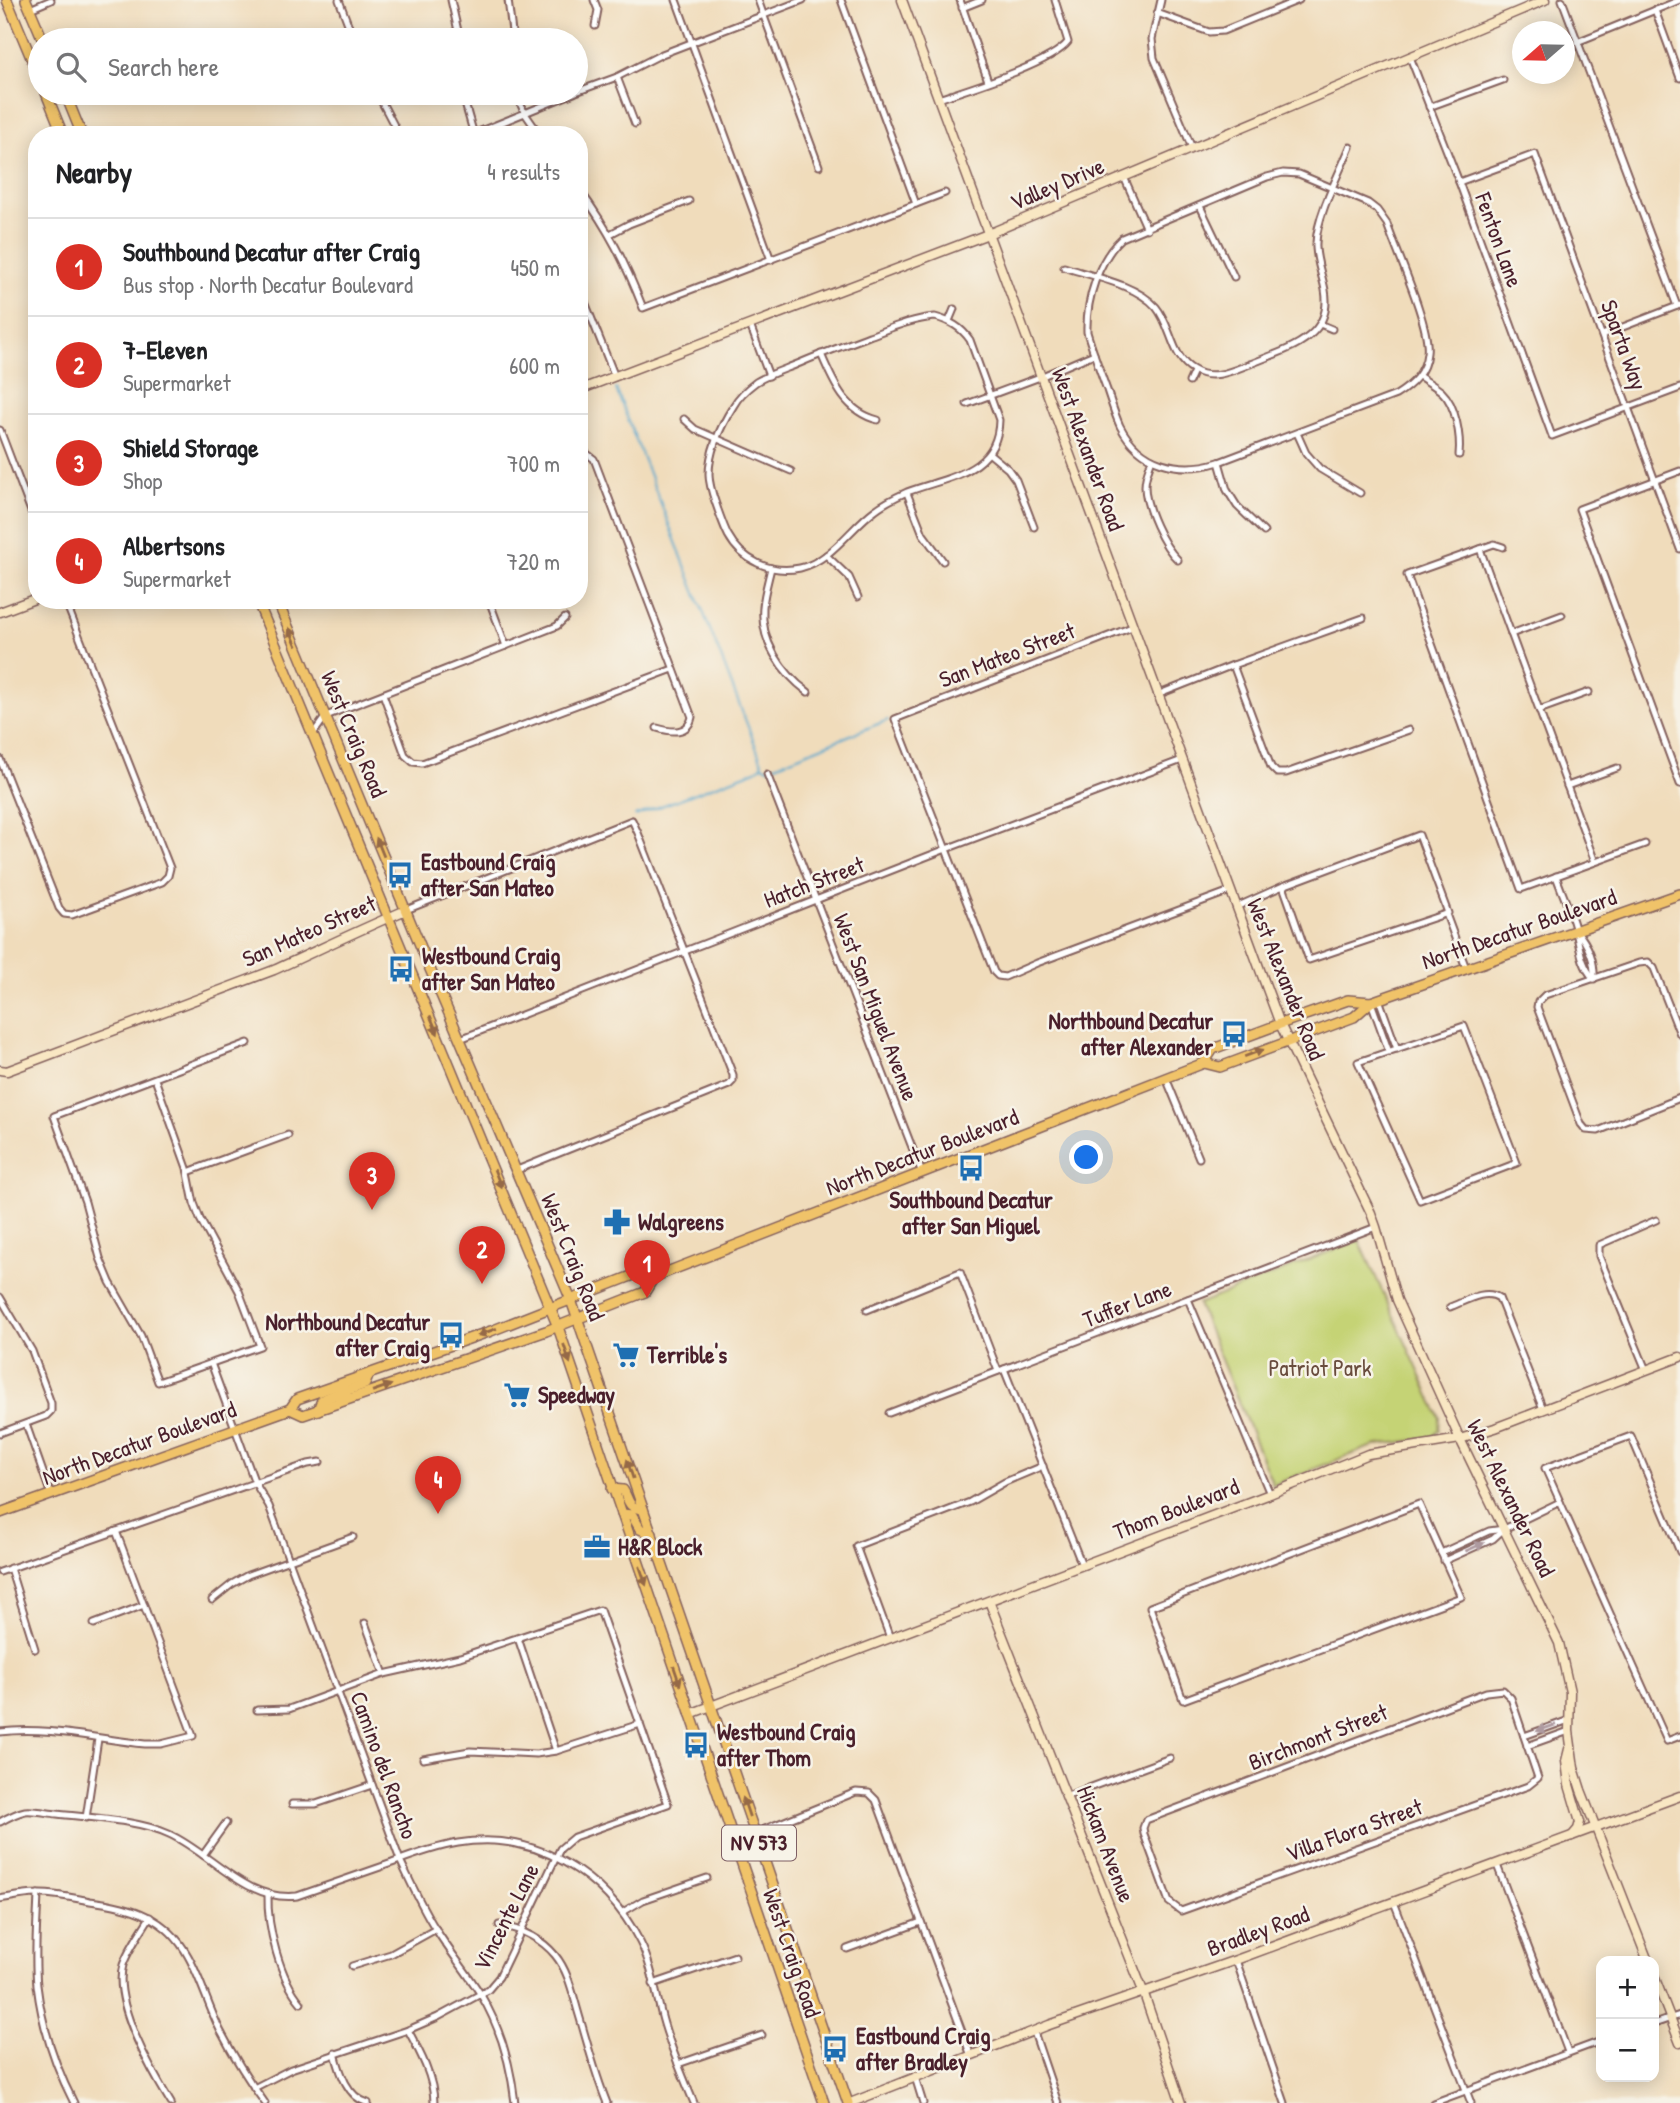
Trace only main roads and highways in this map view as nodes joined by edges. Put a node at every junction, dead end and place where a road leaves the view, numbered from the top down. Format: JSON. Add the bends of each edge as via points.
{"nodes":[{"id":1,"x":8,"y":0,"type":"edge"},
{"id":2,"x":28,"y":5,"type":"edge"},
{"id":3,"x":38,"y":28,"type":"edge"},
{"id":4,"x":28,"y":49,"type":"edge"},
{"id":5,"x":51,"y":105,"type":"edge"},
{"id":6,"x":70,"y":105,"type":"edge"},
{"id":7,"x":59,"y":126,"type":"edge"},
{"id":8,"x":78,"y":126,"type":"edge"},
{"id":9,"x":261,"y":609,"type":"edge"},
{"id":10,"x":281,"y":609,"type":"edge"},
{"id":11,"x":1679,"y":896,"type":"edge"},
{"id":12,"x":1375,"y":1000,"type":"junction"},
{"id":13,"x":1204,"y":1063,"type":"junction"},
{"id":14,"x":494,"y":1117,"type":"junction"},
{"id":15,"x":476,"y":1125,"type":"junction"},
{"id":16,"x":654,"y":1277,"type":"junction"},
{"id":17,"x":571,"y":1300,"type":"junction"},
{"id":18,"x":551,"y":1307,"type":"junction"},
{"id":19,"x":578,"y":1320,"type":"junction"},
{"id":20,"x":558,"y":1327,"type":"junction"},
{"id":21,"x":369,"y":1374,"type":"junction"},
{"id":22,"x":347,"y":1381,"type":"junction"},
{"id":23,"x":338,"y":1403,"type":"junction"},
{"id":24,"x":290,"y":1409,"type":"junction"},
{"id":25,"x":318,"y":1410,"type":"junction"},
{"id":26,"x":612,"y":1489,"type":"junction"},
{"id":27,"x":643,"y":1509,"type":"junction"},
{"id":28,"x":0,"y":1513,"type":"edge"},
{"id":29,"x":622,"y":1514,"type":"junction"},
{"id":30,"x":652,"y":1534,"type":"junction"},
{"id":31,"x":824,"y":2103,"type":"edge"},
{"id":32,"x":849,"y":2103,"type":"edge"}],
"edges":[{"from":1,"to":4,"type":"main road"},
{"from":2,"to":3,"type":"main road"},
{"from":5,"to":7,"type":"main road"},
{"from":6,"to":8,"type":"main road"},
{"from":9,"to":15,"type":"main road","name":"West Craig Road","one_way":true},
{"from":14,"to":10,"type":"main road","name":"West Craig Road","one_way":true},
{"from":11,"to":12,"type":"main road","name":"North Decatur Boulevard"},
{"from":13,"to":12,"type":"main road","name":"North Decatur Boulevard","one_way":true,"via":[[1220,1067],[1354,1017]]},
{"from":12,"to":13,"type":"main road","name":"North Decatur Boulevard","via":[[1348,1000],[1280,1024],[1213,1049]]},
{"from":13,"to":16,"type":"main road","name":"North Decatur Boulevard"},
{"from":14,"to":15,"type":"main road"},
{"from":14,"to":17,"type":"main road","name":"West Craig Road"},
{"from":15,"to":18,"type":"main road","name":"West Craig Road","one_way":true},
{"from":16,"to":17,"type":"main road","name":"North Decatur Boulevard","via":[[639,1273]]},
{"from":16,"to":19,"type":"main road","name":"North Decatur Boulevard","via":[[645,1292]]},
{"from":17,"to":18,"type":"main road","name":"North Decatur Boulevard"},
{"from":17,"to":19,"type":"main road","name":"West Craig Road","number":"NV 573"},
{"from":18,"to":20,"type":"main road","name":"West Craig Road","number":"NV 573"},
{"from":18,"to":21,"type":"main road","name":"North Decatur Boulevard","one_way":true},
{"from":19,"to":20,"type":"main road","name":"North Decatur Boulevard"},
{"from":27,"to":19,"type":"main road","name":"West Craig Road","number":"NV 573","one_way":true},
{"from":23,"to":20,"type":"main road","name":"North Decatur Boulevard","one_way":true},
{"from":20,"to":26,"type":"main road","name":"West Craig Road","number":"NV 573","one_way":true},
{"from":21,"to":22,"type":"main road","name":"North Decatur Boulevard"},
{"from":21,"to":23,"type":"main road","via":[[365,1384],[348,1390]]},
{"from":22,"to":24,"type":"main road","name":"North Decatur Boulevard","via":[[297,1399]]},
{"from":22,"to":25,"type":"main road","via":[[339,1393],[322,1400]]},
{"from":23,"to":25,"type":"main road","name":"North Decatur Boulevard"},
{"from":24,"to":25,"type":"main road","name":"North Decatur Boulevard","via":[[303,1415]]},
{"from":24,"to":28,"type":"main road","name":"North Decatur Boulevard"},
{"from":26,"to":27,"type":"main road","via":[[623,1490],[629,1504]]},
{"from":26,"to":29,"type":"main road","name":"West Craig Road","number":"NV 573"},
{"from":27,"to":30,"type":"main road","name":"West Craig Road","number":"NV 573"},
{"from":29,"to":30,"type":"main road","via":[[632,1515],[640,1528]]},
{"from":29,"to":31,"type":"main road","name":"West Craig Road","number":"NV 573","one_way":true},
{"from":32,"to":30,"type":"main road","name":"West Craig Road","number":"NV 573","one_way":true}]}
